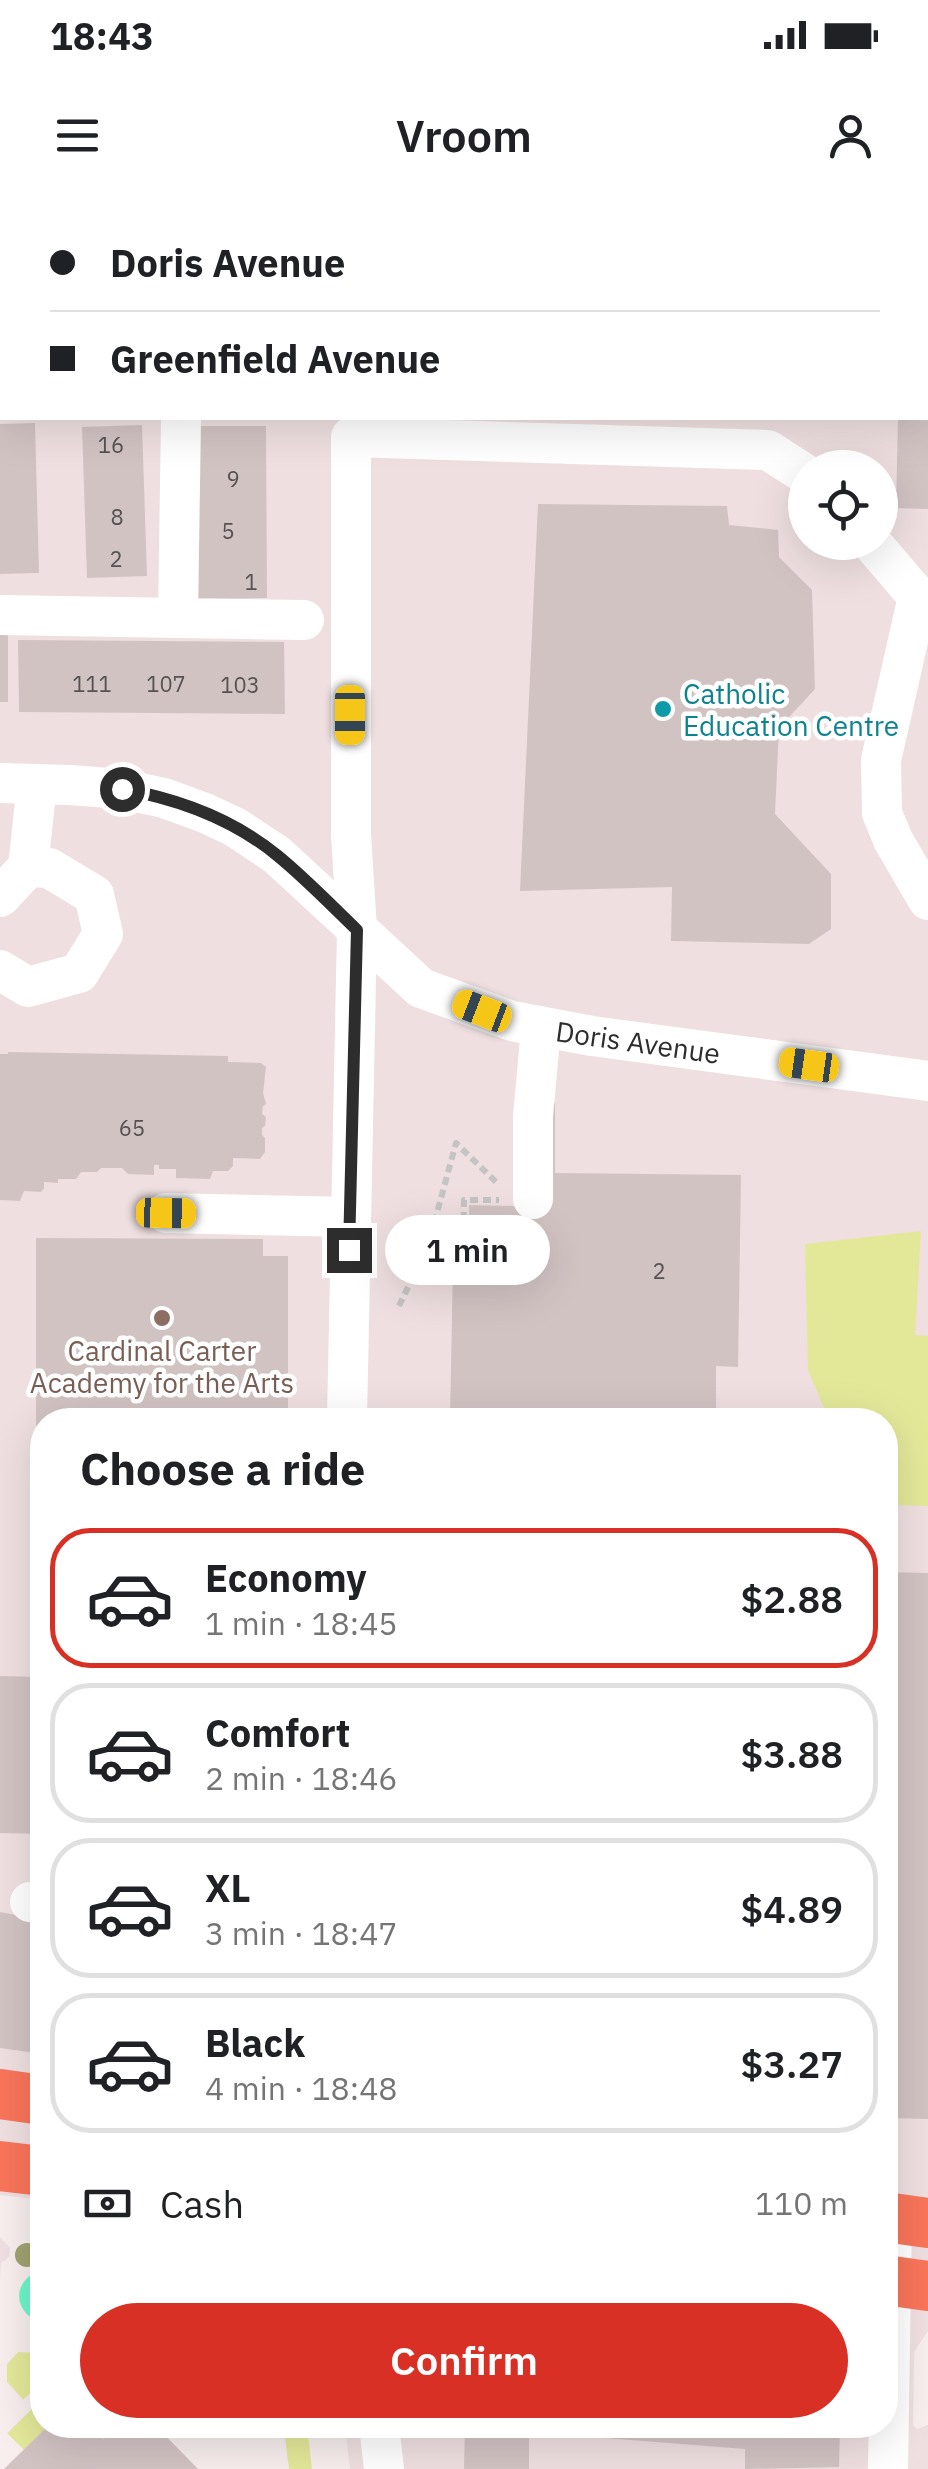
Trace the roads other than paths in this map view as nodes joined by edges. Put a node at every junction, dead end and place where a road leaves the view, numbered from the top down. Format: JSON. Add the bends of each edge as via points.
{"nodes":[{"id":1,"x":181,"y":420,"type":"edge"},
{"id":2,"x":788,"y":463,"type":"edge"},
{"id":3,"x":888,"y":560,"type":"edge"},
{"id":4,"x":923,"y":597,"type":"edge"},
{"id":5,"x":0,"y":615,"type":"edge"},
{"id":6,"x":178,"y":618,"type":"junction"},
{"id":7,"x":304,"y":620,"type":"dead end"},
{"id":8,"x":18,"y":784,"type":"edge"},
{"id":9,"x":28,"y":866,"type":"junction"},
{"id":10,"x":0,"y":897,"type":"edge"},
{"id":11,"x":928,"y":900,"type":"edge"},
{"id":12,"x":357,"y":930,"type":"junction"},
{"id":13,"x":0,"y":970,"type":"edge"},
{"id":14,"x":542,"y":1028,"type":"junction"},
{"id":15,"x":928,"y":1081,"type":"edge"},
{"id":16,"x":514,"y":1188,"type":"road end"},
{"id":17,"x":166,"y":1213,"type":"dead end"},
{"id":18,"x":350,"y":1216,"type":"junction"},
{"id":19,"x":347,"y":1408,"type":"edge"},
{"id":20,"x":0,"y":2094,"type":"edge"},
{"id":21,"x":30,"y":2098,"type":"edge"},
{"id":22,"x":0,"y":2166,"type":"edge"},
{"id":23,"x":30,"y":2170,"type":"edge"},
{"id":24,"x":902,"y":2219,"type":"edge"},
{"id":25,"x":901,"y":2282,"type":"edge"},
{"id":26,"x":898,"y":2325,"type":"edge"},
{"id":27,"x":381,"y":2438,"type":"edge"},
{"id":28,"x":890,"y":2438,"type":"edge"},
{"id":29,"x":384,"y":2469,"type":"edge"},
{"id":30,"x":888,"y":2469,"type":"edge"}],
"edges":[{"from":1,"to":6,"type":"street"},
{"from":2,"to":12,"type":"street","via":[[768,450],[350,437],[350,834]]},
{"from":3,"to":4,"type":"street"},
{"from":4,"to":11,"type":"street","via":[[881,760],[882,813]]},
{"from":5,"to":6,"type":"street"},
{"from":6,"to":7,"type":"street"},
{"from":8,"to":9,"type":"street"},
{"from":8,"to":12,"type":"street","name":"Doris Avenue","via":[[133,791],[205,812],[278,856]]},
{"from":9,"to":10,"type":"street"},
{"from":9,"to":13,"type":"street","via":[[49,868],[94,895],[103,934],[80,972],[28,988]]},
{"from":12,"to":14,"type":"street","name":"Doris Avenue","via":[[421,988]]},
{"from":12,"to":18,"type":"street"},
{"from":14,"to":15,"type":"street","name":"Doris Avenue"},
{"from":14,"to":16,"type":"street","via":[[533,1116]]},
{"from":17,"to":18,"type":"street"},
{"from":18,"to":19,"type":"street"},
{"from":20,"to":21,"type":"main road"},
{"from":22,"to":23,"type":"main road"},
{"from":24,"to":25,"type":"street"},
{"from":25,"to":26,"type":"street"},
{"from":27,"to":29,"type":"street"},
{"from":28,"to":30,"type":"street"}]}
